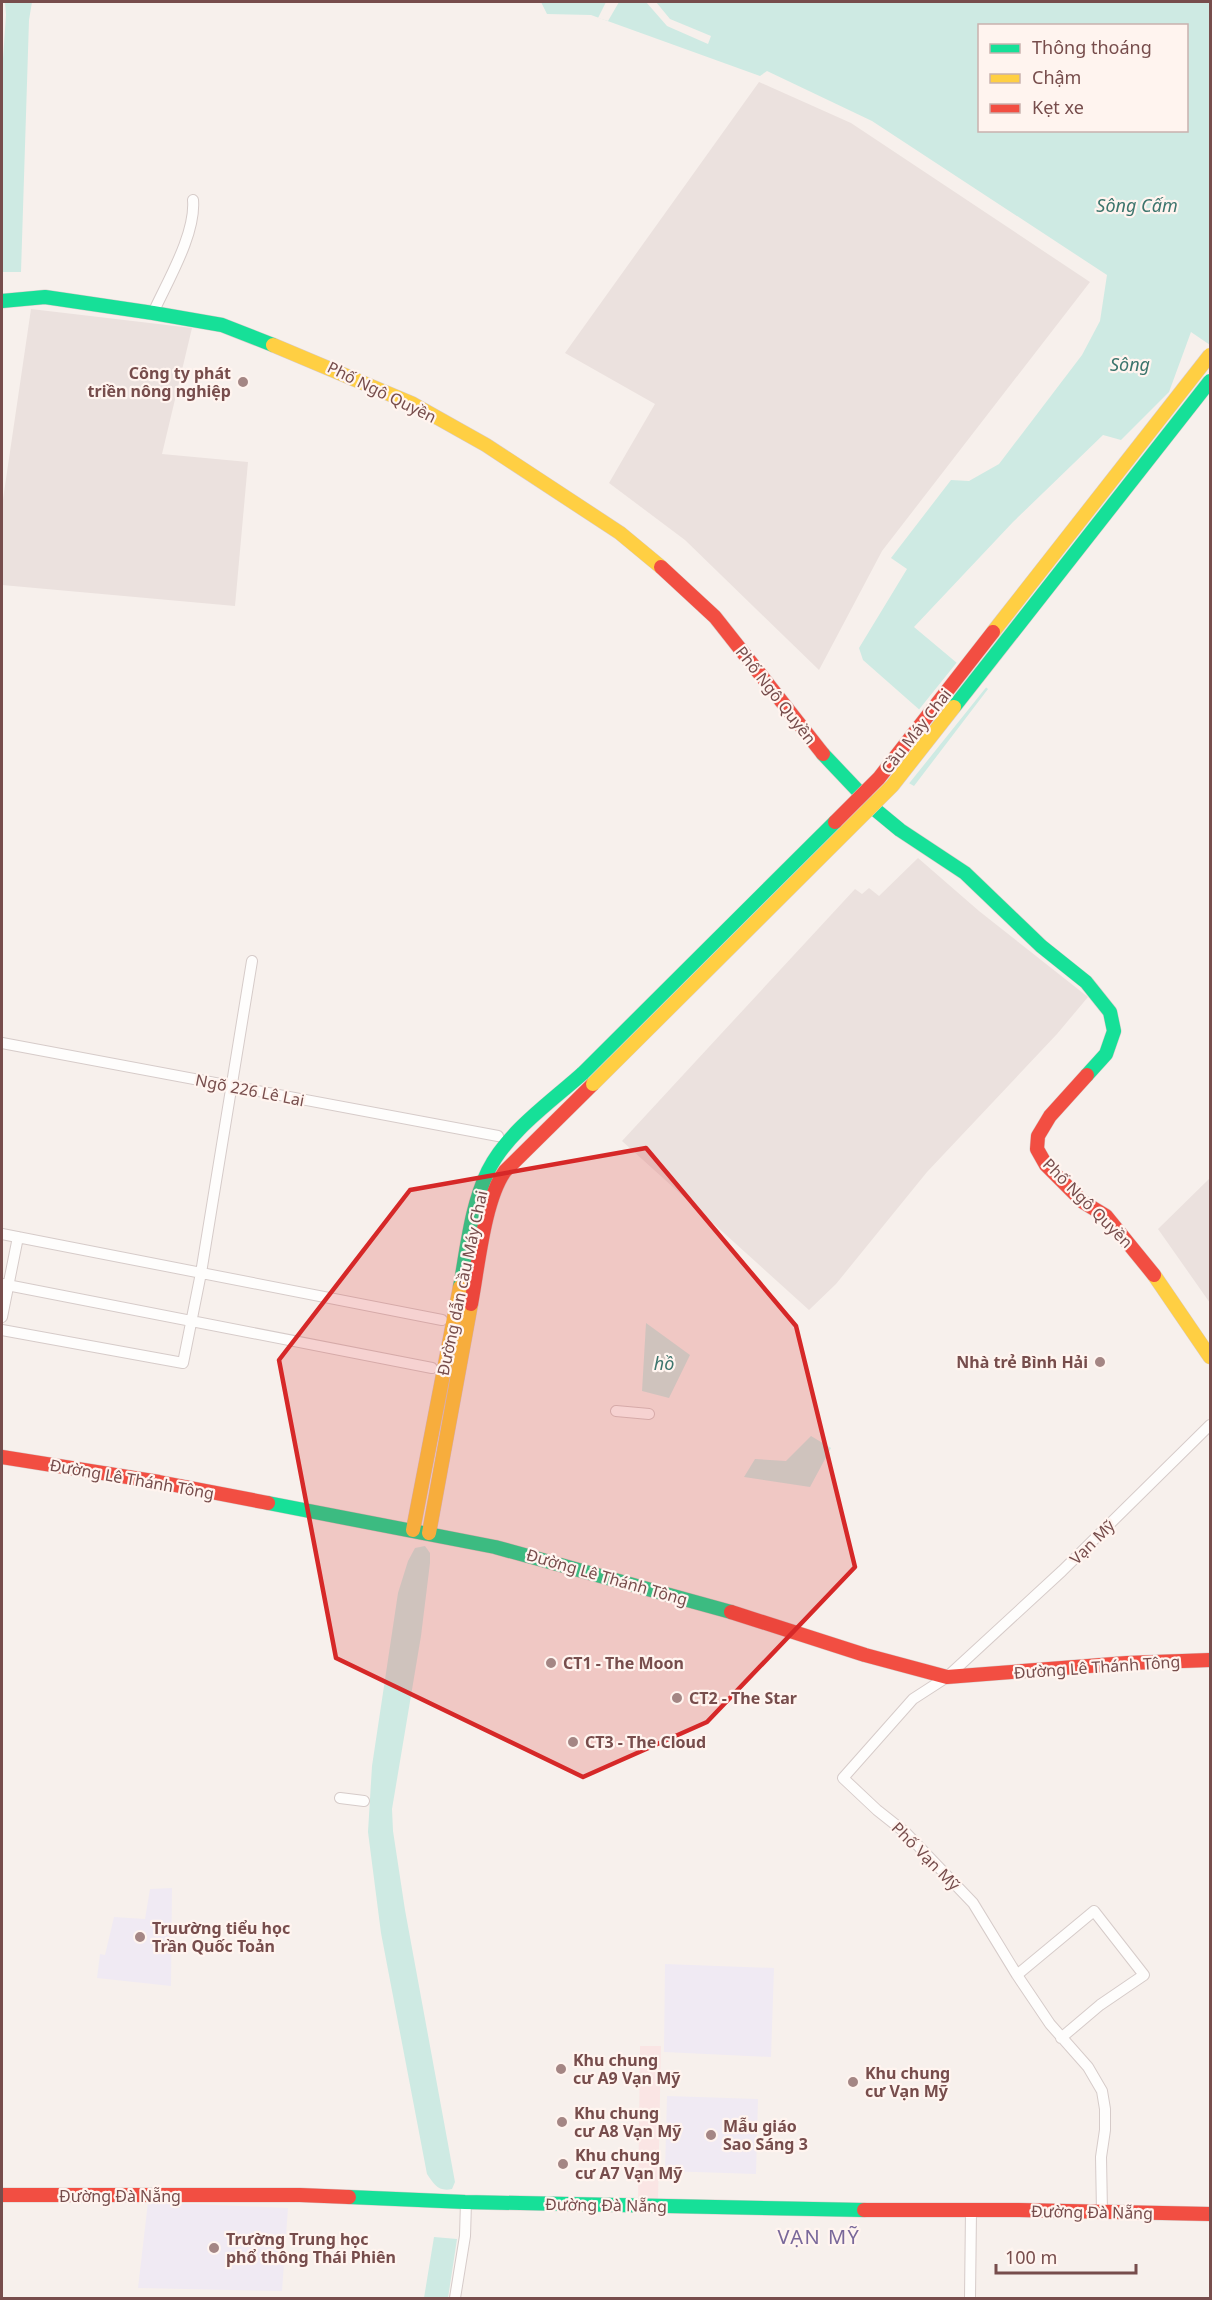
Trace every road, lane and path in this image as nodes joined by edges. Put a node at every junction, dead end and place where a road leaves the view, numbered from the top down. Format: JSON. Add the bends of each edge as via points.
{"nodes":[{"id":1,"x":193,"y":200,"type":"dead end"},
{"id":2,"x":2,"y":301,"type":"edge"},
{"id":3,"x":153,"y":313,"type":"junction"},
{"id":4,"x":1210,"y":355,"type":"edge"},
{"id":5,"x":1210,"y":381,"type":"edge"},
{"id":6,"x":252,"y":961,"type":"dead end"},
{"id":7,"x":2,"y":1043,"type":"edge"},
{"id":8,"x":583,"y":1073,"type":"joint"},
{"id":9,"x":593,"y":1084,"type":"joint"},
{"id":10,"x":231,"y":1086,"type":"junction"},
{"id":11,"x":498,"y":1136,"type":"dead end"},
{"id":12,"x":2,"y":1234,"type":"edge"},
{"id":13,"x":18,"y":1237,"type":"junction"},
{"id":14,"x":201,"y":1273,"type":"junction"},
{"id":15,"x":5,"y":1285,"type":"edge"},
{"id":16,"x":2,"y":1317,"type":"edge"},
{"id":17,"x":442,"y":1320,"type":"dead end"},
{"id":18,"x":192,"y":1321,"type":"junction"},
{"id":19,"x":2,"y":1330,"type":"edge"},
{"id":20,"x":1210,"y":1357,"type":"edge"},
{"id":21,"x":432,"y":1368,"type":"dead end"},
{"id":22,"x":616,"y":1411,"type":"dead end"},
{"id":23,"x":649,"y":1414,"type":"dead end"},
{"id":24,"x":1210,"y":1425,"type":"edge"},
{"id":25,"x":2,"y":1457,"type":"edge"},
{"id":26,"x":413,"y":1530,"type":"junction"},
{"id":27,"x":429,"y":1533,"type":"junction"},
{"id":28,"x":1062,"y":1571,"type":"joint"},
{"id":29,"x":1210,"y":1660,"type":"edge"},
{"id":30,"x":947,"y":1677,"type":"junction"},
{"id":31,"x":340,"y":1798,"type":"dead end"},
{"id":32,"x":364,"y":1801,"type":"dead end"},
{"id":33,"x":1017,"y":1975,"type":"junction"},
{"id":34,"x":1061,"y":2038,"type":"junction"},
{"id":35,"x":2,"y":2195,"type":"edge"},
{"id":36,"x":466,"y":2202,"type":"junction"},
{"id":37,"x":971,"y":2211,"type":"junction"},
{"id":38,"x":1102,"y":2212,"type":"junction"},
{"id":39,"x":1210,"y":2214,"type":"edge"},
{"id":40,"x":455,"y":2298,"type":"edge"},
{"id":41,"x":970,"y":2298,"type":"edge"}],
"edges":[{"from":1,"to":3,"type":"street","via":[[193,218]]},
{"from":2,"to":3,"type":"street","name":"Phố Ngô Quyền","via":[[45,297]]},
{"from":3,"to":20,"type":"street","name":"Phố Ngô Quyền","via":[[222,325],[413,404],[486,445],[620,533],[715,617],[820,751],[877,811],[965,873],[1033,939],[1086,982],[1110,1012],[1114,1032],[1111,1043],[1101,1060],[1050,1116],[1038,1136],[1037,1149],[1046,1165],[1076,1195],[1116,1227],[1151,1270]]},
{"from":4,"to":8,"type":"street","name":"Cầu Máy Chai","bridge":true,"via":[[879,778]]},
{"from":5,"to":9,"type":"street","name":"Cầu Máy Chai","bridge":true,"via":[[892,786]]},
{"from":6,"to":10,"type":"street"},
{"from":7,"to":10,"type":"street","name":"Ngõ 226 Lê Lai"},
{"from":8,"to":26,"type":"street","name":"Đường dẫn cầu Máy Chai","via":[[510,1141],[483,1180]]},
{"from":9,"to":27,"type":"street","name":"Đường dẫn cầu Máy Chai","via":[[516,1158],[497,1182]]},
{"from":10,"to":11,"type":"street","name":"Ngõ 226 Lê Lai"},
{"from":10,"to":14,"type":"street"},
{"from":12,"to":13,"type":"street"},
{"from":13,"to":14,"type":"street"},
{"from":13,"to":15,"type":"street"},
{"from":14,"to":17,"type":"street"},
{"from":14,"to":18,"type":"street"},
{"from":15,"to":16,"type":"street"},
{"from":15,"to":18,"type":"street"},
{"from":18,"to":19,"type":"street","via":[[183,1363]]},
{"from":18,"to":21,"type":"street"},
{"from":22,"to":23,"type":"street"},
{"from":24,"to":28,"type":"street","name":"Vạn Mỹ"},
{"from":25,"to":26,"type":"street","name":"Đường Lê Thánh Tông"},
{"from":26,"to":27,"type":"street","name":"Đường Lê Thánh Tông"},
{"from":27,"to":30,"type":"street","name":"Đường Lê Thánh Tông","via":[[535,1557],[717,1607]]},
{"from":28,"to":30,"type":"street","name":"Phố Vạn Mỹ"},
{"from":29,"to":30,"type":"street","name":"Đường Lê Thánh Tông"},
{"from":30,"to":33,"type":"street","name":"Phố Vạn Mỹ","via":[[913,1699],[843,1778],[906,1833],[973,1903]]},
{"from":31,"to":32,"type":"street"},
{"from":33,"to":34,"type":"street","name":"Phố Vạn Mỹ"},
{"from":33,"to":34,"type":"street","via":[[1094,1911],[1144,1975]]},
{"from":34,"to":38,"type":"street","name":"Phố Vạn Mỹ","via":[[1088,2067],[1102,2091],[1106,2109],[1101,2157]]},
{"from":35,"to":36,"type":"street","name":"Đường Đà Nẵng","via":[[300,2196]]},
{"from":36,"to":37,"type":"street","name":"Đường Đà Nẵng"},
{"from":36,"to":40,"type":"street"},
{"from":37,"to":38,"type":"street","name":"Đường Đà Nẵng"},
{"from":37,"to":41,"type":"street"},
{"from":38,"to":39,"type":"street","name":"Đường Đà Nẵng"}]}
